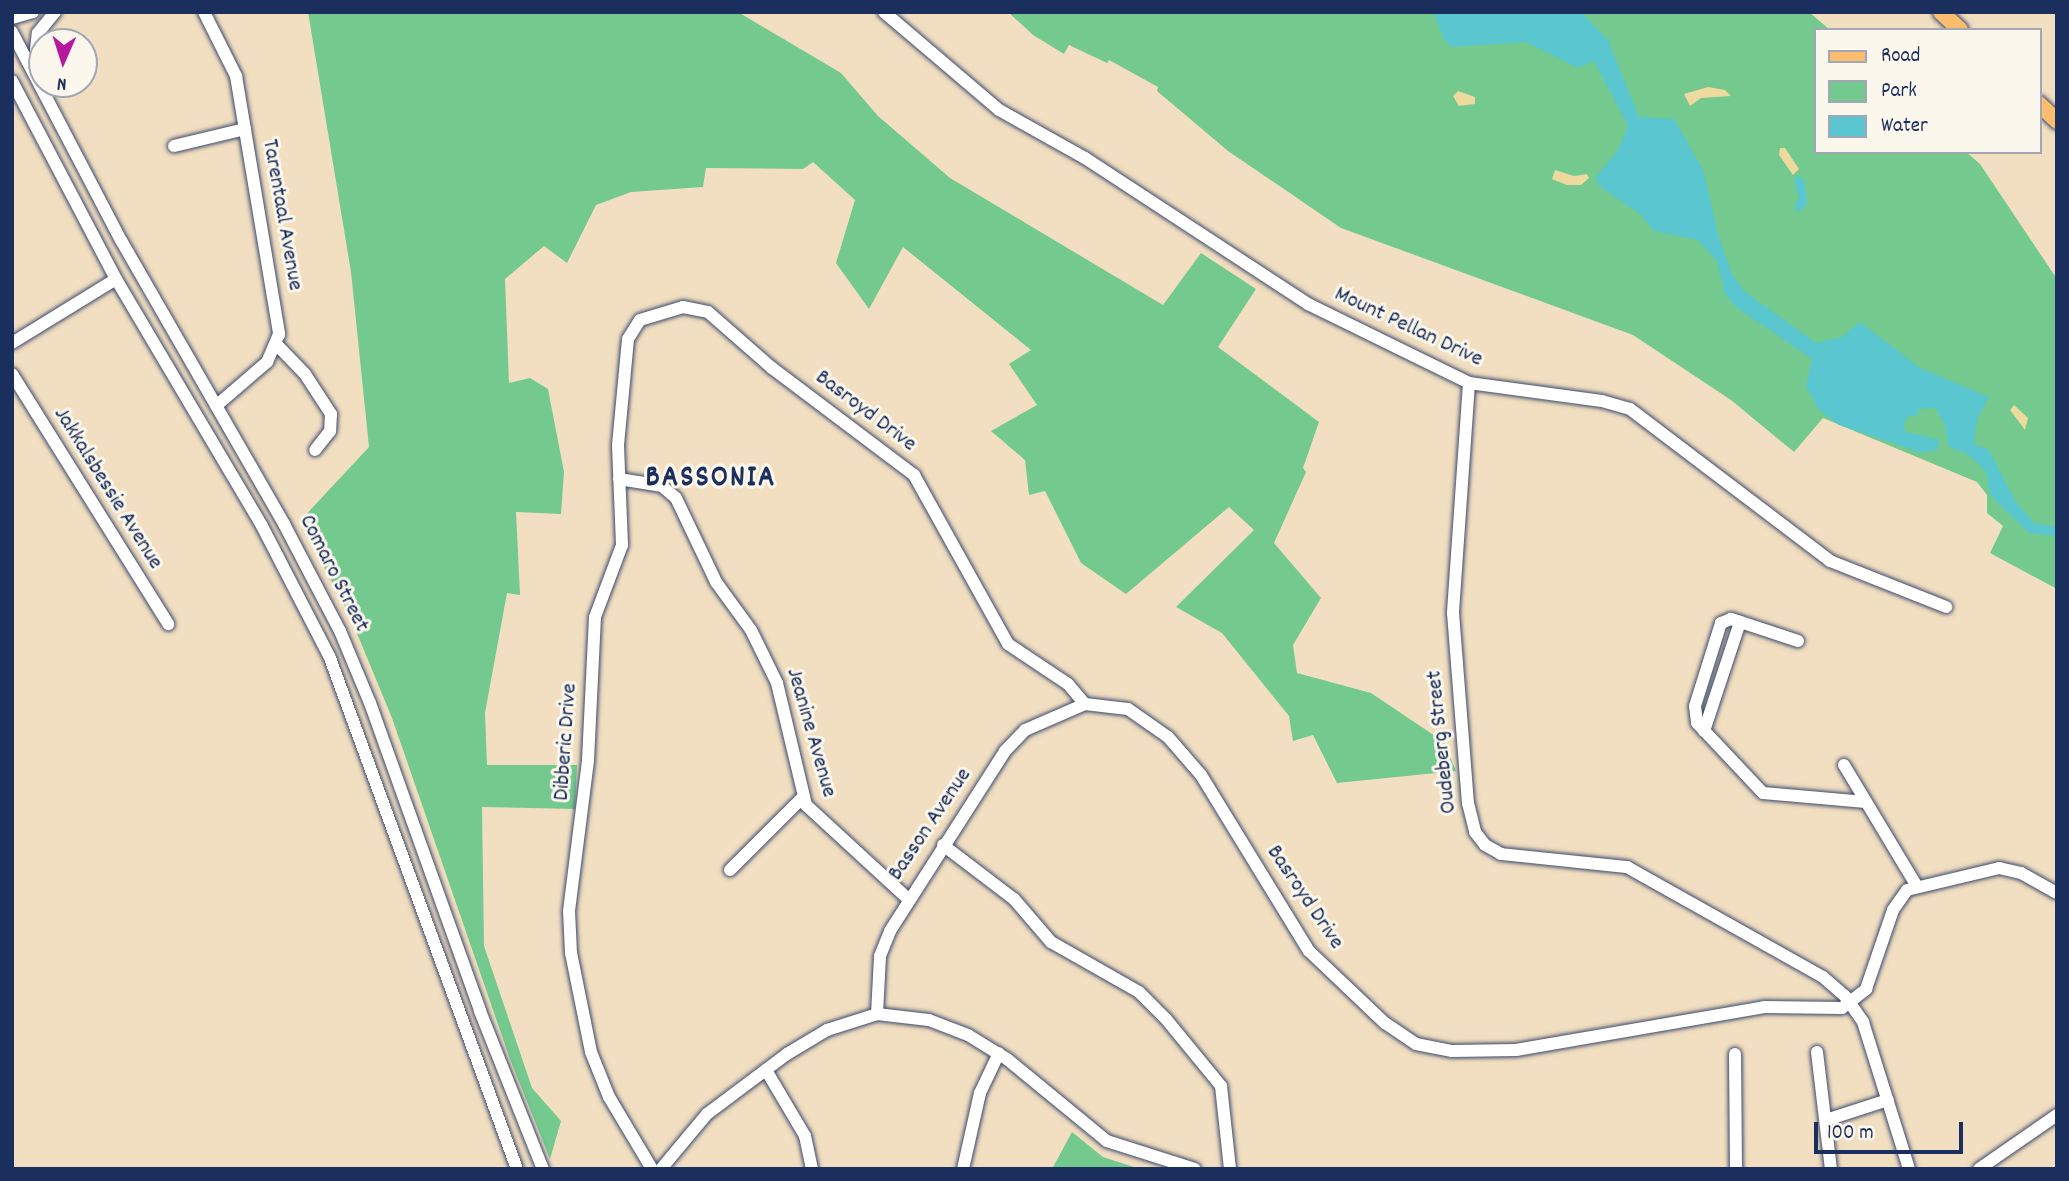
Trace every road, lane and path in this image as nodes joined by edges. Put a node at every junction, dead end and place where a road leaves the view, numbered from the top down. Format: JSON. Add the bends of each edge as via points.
{"nodes":[{"id":1,"x":33,"y":12,"type":"edge"},
{"id":2,"x":55,"y":12,"type":"edge"},
{"id":3,"x":204,"y":12,"type":"edge"},
{"id":4,"x":884,"y":12,"type":"edge"},
{"id":5,"x":1941,"y":12,"type":"edge"},
{"id":6,"x":12,"y":18,"type":"edge"},
{"id":7,"x":42,"y":28,"type":"edge"},
{"id":8,"x":1958,"y":28,"type":"edge"},
{"id":9,"x":12,"y":32,"type":"edge"},
{"id":10,"x":28,"y":60,"type":"edge"},
{"id":11,"x":12,"y":81,"type":"edge"},
{"id":12,"x":47,"y":98,"type":"edge"},
{"id":13,"x":2041,"y":106,"type":"edge"},
{"id":14,"x":2057,"y":121,"type":"edge"},
{"id":15,"x":245,"y":130,"type":"junction"},
{"id":16,"x":174,"y":146,"type":"dead end"},
{"id":17,"x":116,"y":279,"type":"junction"},
{"id":18,"x":650,"y":316,"type":"joint"},
{"id":19,"x":12,"y":343,"type":"edge"},
{"id":20,"x":277,"y":345,"type":"junction"},
{"id":21,"x":12,"y":374,"type":"edge"},
{"id":22,"x":1469,"y":383,"type":"junction"},
{"id":23,"x":216,"y":405,"type":"junction"},
{"id":24,"x":315,"y":450,"type":"dead end"},
{"id":25,"x":619,"y":479,"type":"junction"},
{"id":26,"x":1946,"y":607,"type":"dead end"},
{"id":27,"x":1740,"y":622,"type":"junction"},
{"id":28,"x":168,"y":624,"type":"dead end"},
{"id":29,"x":1798,"y":641,"type":"dead end"},
{"id":30,"x":1085,"y":704,"type":"junction"},
{"id":31,"x":1704,"y":731,"type":"junction"},
{"id":32,"x":1844,"y":765,"type":"dead end"},
{"id":33,"x":803,"y":797,"type":"junction"},
{"id":34,"x":1866,"y":802,"type":"junction"},
{"id":35,"x":943,"y":845,"type":"junction"},
{"id":36,"x":730,"y":870,"type":"dead end"},
{"id":37,"x":1916,"y":885,"type":"junction"},
{"id":38,"x":2057,"y":893,"type":"edge"},
{"id":39,"x":907,"y":898,"type":"junction"},
{"id":40,"x":1852,"y":1004,"type":"junction"},
{"id":41,"x":877,"y":1014,"type":"junction"},
{"id":42,"x":1817,"y":1052,"type":"dead end"},
{"id":43,"x":999,"y":1053,"type":"junction"},
{"id":44,"x":1735,"y":1054,"type":"dead end"},
{"id":45,"x":766,"y":1070,"type":"junction"},
{"id":46,"x":1888,"y":1100,"type":"junction"},
{"id":47,"x":2057,"y":1115,"type":"edge"},
{"id":48,"x":1826,"y":1120,"type":"junction"},
{"id":49,"x":517,"y":1169,"type":"edge"},
{"id":50,"x":543,"y":1169,"type":"edge"},
{"id":51,"x":652,"y":1169,"type":"edge"},
{"id":52,"x":661,"y":1169,"type":"edge"},
{"id":53,"x":812,"y":1169,"type":"edge"},
{"id":54,"x":963,"y":1169,"type":"edge"},
{"id":55,"x":1195,"y":1169,"type":"edge"},
{"id":56,"x":1230,"y":1169,"type":"edge"},
{"id":57,"x":1736,"y":1169,"type":"edge"},
{"id":58,"x":1831,"y":1169,"type":"edge"},
{"id":59,"x":1909,"y":1169,"type":"edge"},
{"id":60,"x":1979,"y":1169,"type":"edge"}],
"edges":[{"from":1,"to":6,"type":"street"},
{"from":2,"to":7,"type":"street"},
{"from":3,"to":15,"type":"street","name":"Tarentaal Avenue","via":[[233,65]]},
{"from":4,"to":22,"type":"street","name":"Mount Pellan Drive","via":[[999,110],[1085,158],[1308,304]]},
{"from":5,"to":8,"type":"main road"},
{"from":9,"to":10,"type":"street","name":"Comaro Street"},
{"from":11,"to":17,"type":"street","name":"Comaro Street"},
{"from":12,"to":23,"type":"street","name":"Comaro Street","via":[[88,180]]},
{"from":13,"to":14,"type":"main road"},
{"from":15,"to":16,"type":"street"},
{"from":15,"to":20,"type":"street","name":"Tarentaal Avenue","via":[[276,311]]},
{"from":17,"to":19,"type":"street"},
{"from":17,"to":49,"type":"street","name":"Comaro Street","via":[[262,526],[330,658]]},
{"from":18,"to":25,"type":"street","name":"Dibberic Drive","via":[[635,324],[628,339],[619,411]]},
{"from":18,"to":30,"type":"street","name":"Basroyd Drive","via":[[683,307],[702,309],[914,475],[1003,637],[1021,656],[1068,684]]},
{"from":20,"to":23,"type":"street","via":[[267,362]]},
{"from":20,"to":24,"type":"street","via":[[305,374],[331,414],[330,430]]},
{"from":21,"to":28,"type":"street","name":"Jakkalsbessie Avenue"},
{"from":22,"to":26,"type":"street","name":"Mount Pellan Drive","via":[[1602,401],[1630,410],[1830,561]]},
{"from":22,"to":40,"type":"street","name":"Oudeberg Street","via":[[1453,613],[1468,803],[1479,838],[1501,854],[1605,863],[1636,871],[1805,965]]},
{"from":23,"to":50,"type":"street","name":"Comaro Street","via":[[311,572],[352,657],[476,1000]]},
{"from":25,"to":33,"type":"street","name":"Jeanine Avenue","via":[[662,486],[680,504],[716,582],[751,629],[780,690]]},
{"from":25,"to":51,"type":"street","name":"Dibberic Drive","via":[[622,545],[595,617],[588,760],[569,932],[598,1072]]},
{"from":27,"to":29,"type":"street"},
{"from":27,"to":31,"type":"street"},
{"from":27,"to":31,"type":"street","via":[[1721,623],[1695,706],[1697,723]]},
{"from":30,"to":35,"type":"street","name":"Basson Avenue","via":[[1019,735]]},
{"from":30,"to":40,"type":"street","name":"Basroyd Drive","via":[[1128,709],[1168,737],[1201,775],[1309,951],[1385,1023],[1416,1044],[1452,1051],[1545,1048],[1764,1007]]},
{"from":31,"to":34,"type":"street","via":[[1763,793]]},
{"from":32,"to":34,"type":"street"},
{"from":33,"to":36,"type":"street"},
{"from":33,"to":39,"type":"street","name":"Jeanine Avenue","via":[[817,819]]},
{"from":34,"to":37,"type":"street"},
{"from":35,"to":39,"type":"street","name":"Basson Avenue"},
{"from":35,"to":56,"type":"street","via":[[1014,899],[1051,942],[1139,992],[1166,1019],[1221,1086]]},
{"from":37,"to":38,"type":"street","via":[[1999,868],[2021,873]]},
{"from":37,"to":40,"type":"street","via":[[1898,899],[1869,983]]},
{"from":39,"to":41,"type":"street","name":"Basson Avenue","via":[[881,951]]},
{"from":40,"to":46,"type":"street","name":"Oudeberg Street","via":[[1868,1035]]},
{"from":41,"to":43,"type":"street","via":[[941,1023]]},
{"from":41,"to":45,"type":"street","via":[[827,1030]]},
{"from":42,"to":48,"type":"street"},
{"from":43,"to":54,"type":"street","via":[[980,1093]]},
{"from":43,"to":55,"type":"street","via":[[1107,1141]]},
{"from":44,"to":57,"type":"street"},
{"from":45,"to":52,"type":"street","via":[[702,1119]]},
{"from":45,"to":53,"type":"street","via":[[805,1136]]},
{"from":46,"to":48,"type":"street"},
{"from":46,"to":59,"type":"street","name":"Oudeberg Street"},
{"from":47,"to":60,"type":"street"},
{"from":48,"to":58,"type":"street"}]}
